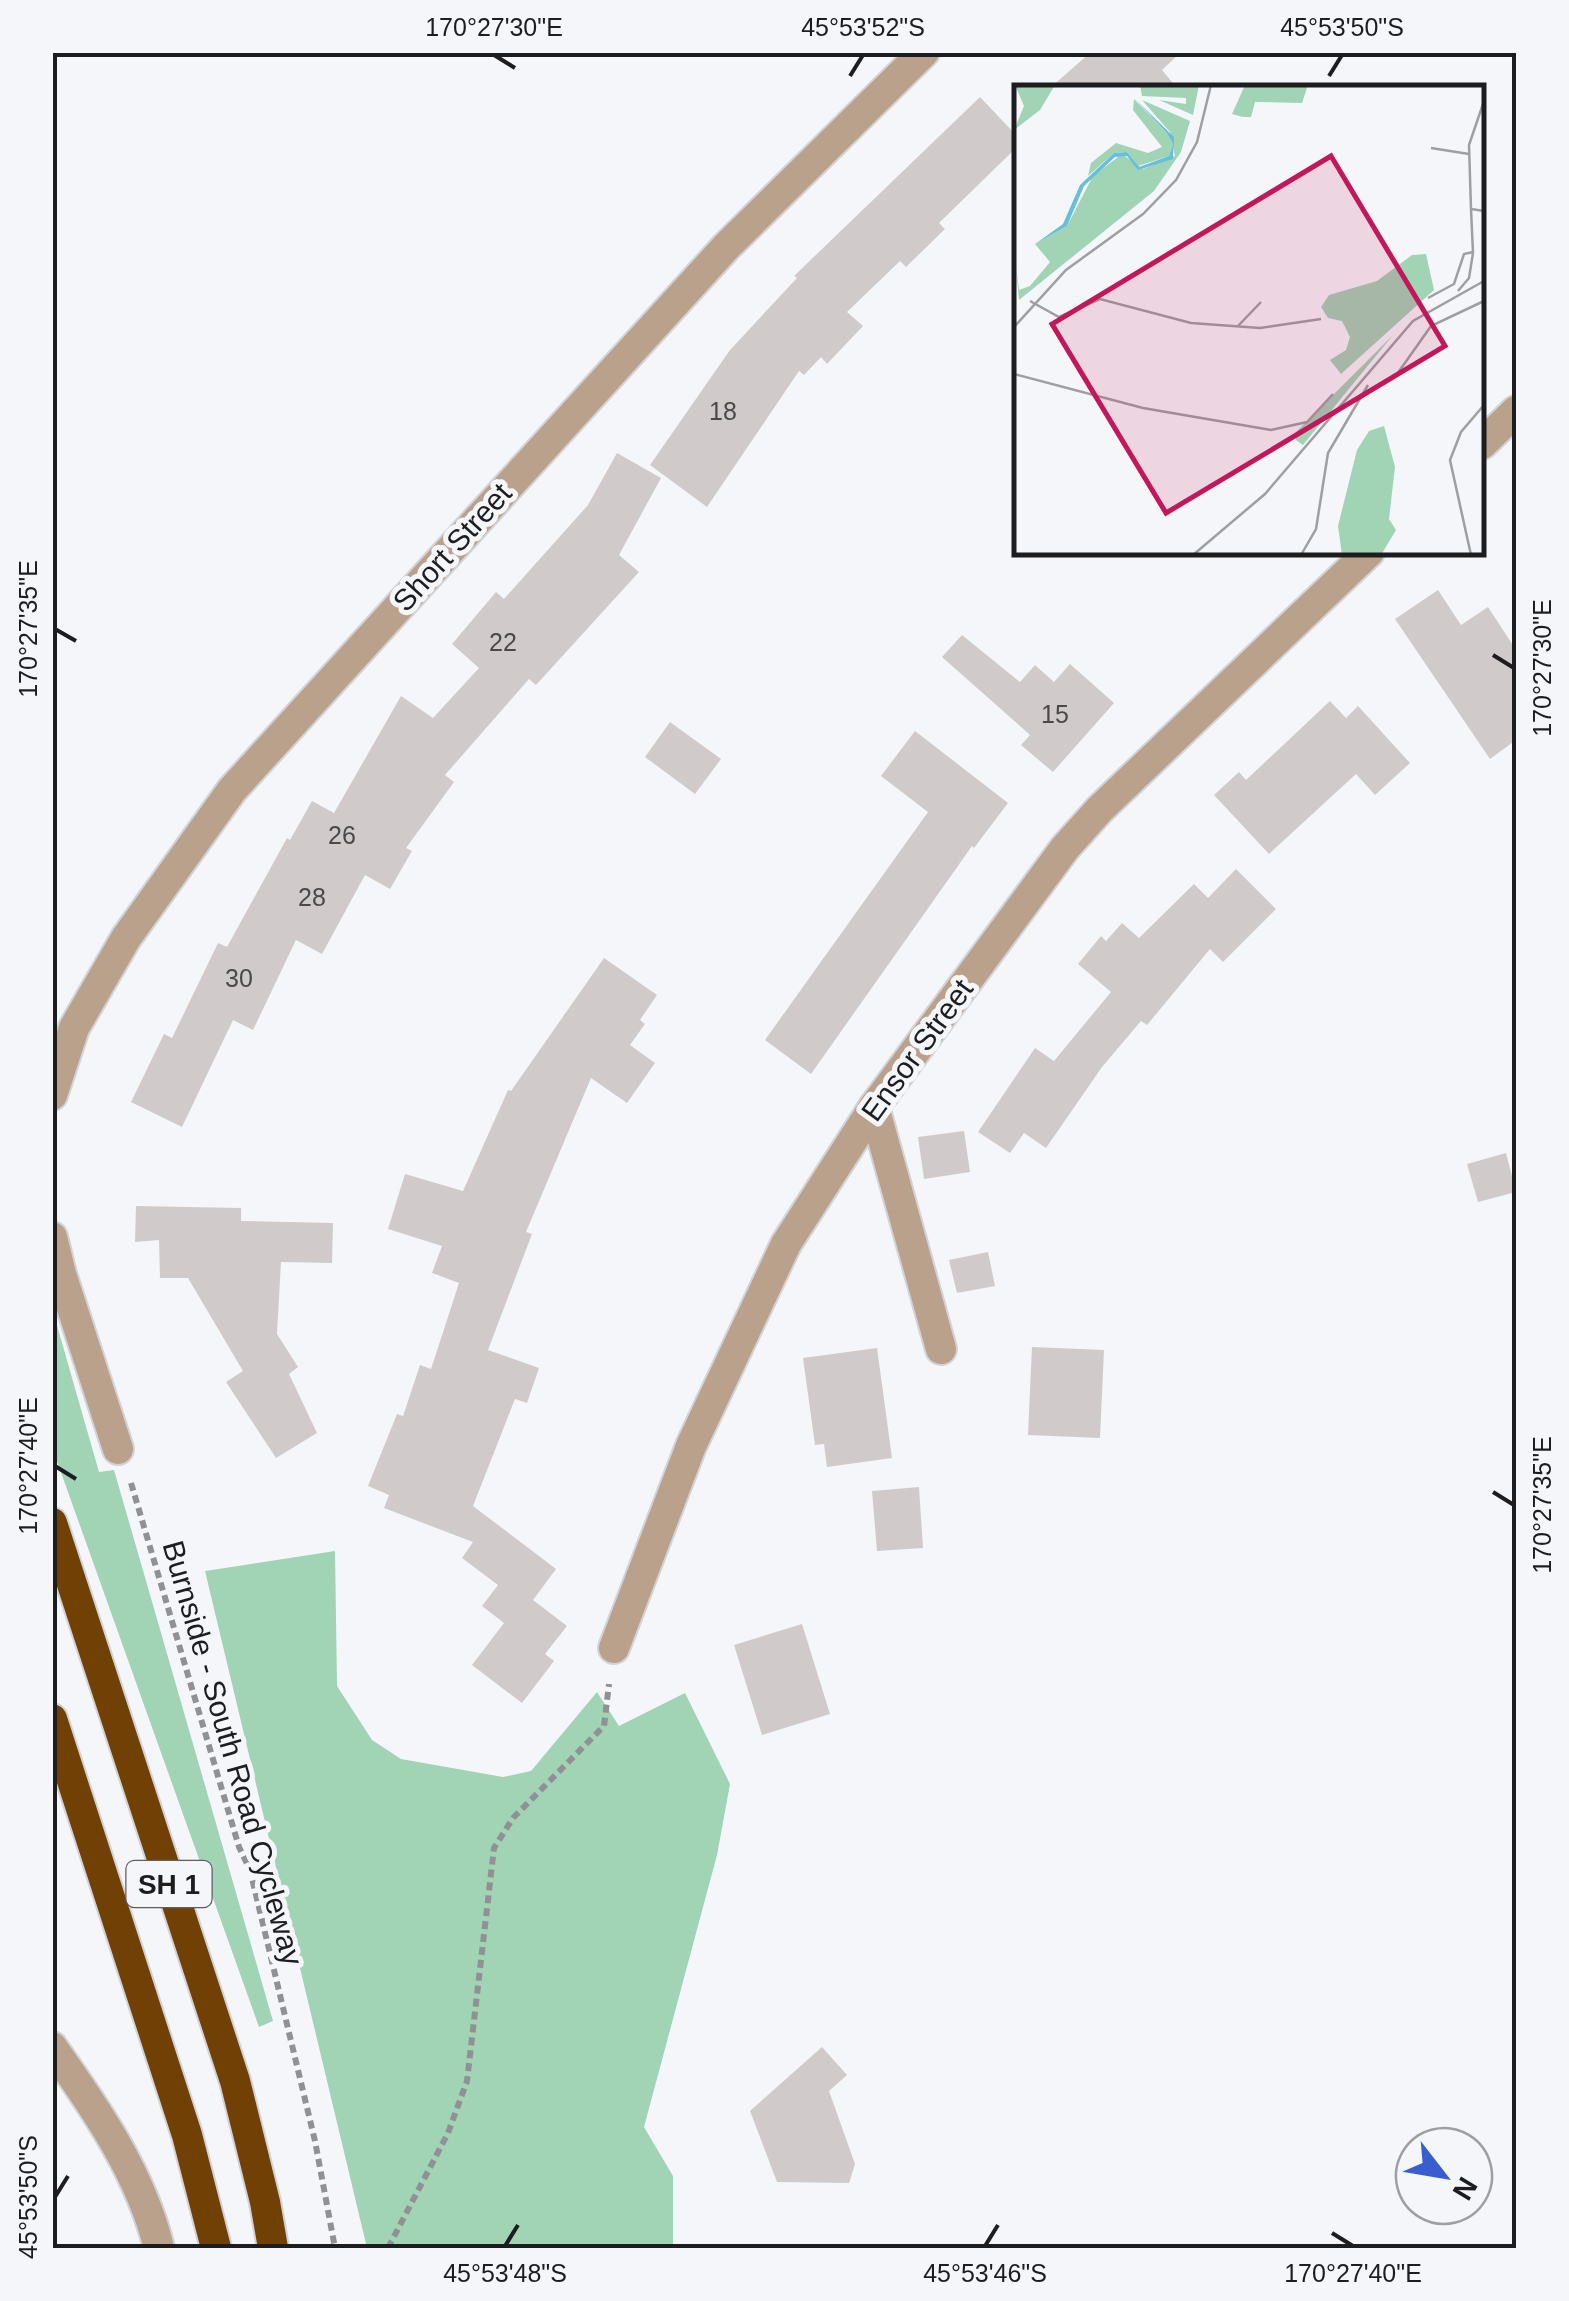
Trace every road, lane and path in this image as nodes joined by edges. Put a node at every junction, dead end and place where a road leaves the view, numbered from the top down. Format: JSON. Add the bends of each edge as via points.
{"nodes":[{"id":1,"x":924,"y":52,"type":"edge"},
{"id":2,"x":1516,"y":411,"type":"edge"},
{"id":3,"x":1484,"y":442,"type":"edge"},
{"id":4,"x":1367,"y":555,"type":"edge"},
{"id":5,"x":52,"y":1095,"type":"edge"},
{"id":6,"x":874,"y":1107,"type":"junction"},
{"id":7,"x":52,"y":1237,"type":"edge"},
{"id":8,"x":941,"y":1349,"type":"dead end"},
{"id":9,"x":118,"y":1449,"type":"joint"},
{"id":10,"x":52,"y":1523,"type":"edge"},
{"id":11,"x":614,"y":1648,"type":"joint"},
{"id":12,"x":52,"y":1718,"type":"edge"},
{"id":13,"x":52,"y":2047,"type":"edge"},
{"id":14,"x":160,"y":2248,"type":"edge"},
{"id":15,"x":216,"y":2248,"type":"edge"},
{"id":16,"x":272,"y":2248,"type":"edge"},
{"id":17,"x":335,"y":2248,"type":"edge"},
{"id":18,"x":388,"y":2248,"type":"edge"}],
"edges":[{"from":1,"to":5,"type":"street","name":"Short Street","via":[[726,247],[232,790],[126,938],[74,1028]]},
{"from":2,"to":3,"type":"street"},
{"from":4,"to":6,"type":"street","name":"Ensor Street","via":[[1064,848]]},
{"from":6,"to":8,"type":"street"},
{"from":6,"to":11,"type":"street","name":"Ensor Street","via":[[786,1244],[692,1446]]},
{"from":7,"to":9,"type":"street"},
{"from":9,"to":17,"type":"path","name":"Burnside - South Road Cycleway","via":[[250,1870]]},
{"from":10,"to":16,"type":"highway","number":"SH 1","via":[[234,2081]]},
{"from":11,"to":18,"type":"path","via":[[604,1726],[512,1818],[494,1848],[467,2080],[448,2133]]},
{"from":12,"to":15,"type":"highway","number":"SH 1","via":[[187,2136]]},
{"from":13,"to":14,"type":"street","via":[[130,2170]]}]}
